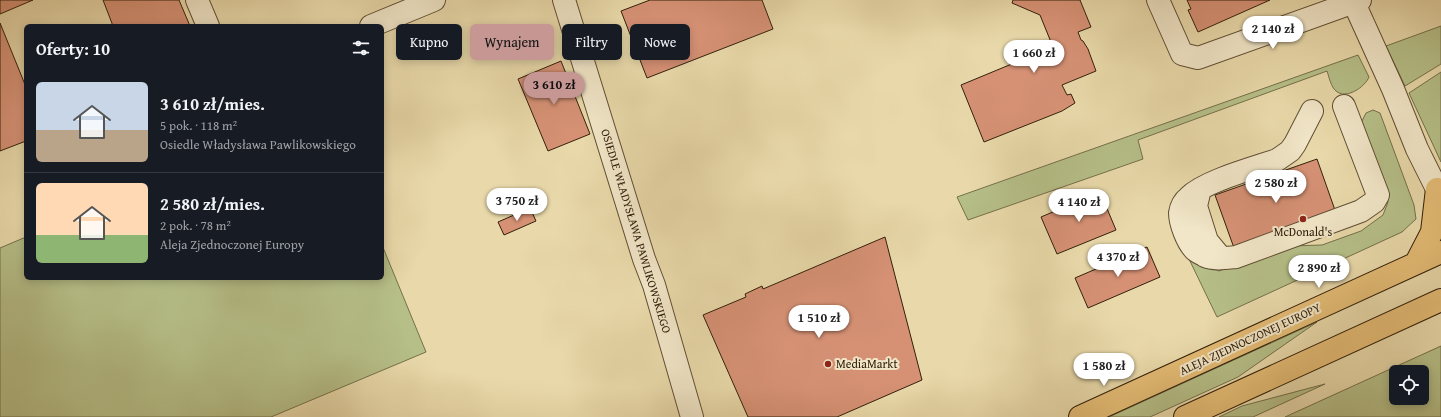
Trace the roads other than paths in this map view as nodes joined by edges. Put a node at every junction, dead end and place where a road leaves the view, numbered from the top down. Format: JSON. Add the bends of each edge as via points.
{"nodes":[{"id":1,"x":197,"y":0,"type":"edge"},
{"id":2,"x":434,"y":0,"type":"edge"},
{"id":3,"x":564,"y":0,"type":"edge"},
{"id":4,"x":1158,"y":0,"type":"edge"},
{"id":5,"x":1357,"y":1,"type":"edge"},
{"id":6,"x":207,"y":24,"type":"edge"},
{"id":7,"x":375,"y":24,"type":"edge"},
{"id":8,"x":1344,"y":106,"type":"dead end"},
{"id":9,"x":1312,"y":111,"type":"dead end"},
{"id":10,"x":1440,"y":193,"type":"edge"},
{"id":11,"x":1441,"y":252,"type":"edge"},
{"id":12,"x":1416,"y":263,"type":"junction"},
{"id":13,"x":1441,"y":300,"type":"edge"},
{"id":14,"x":692,"y":417,"type":"edge"},
{"id":15,"x":1080,"y":417,"type":"edge"},
{"id":16,"x":1185,"y":417,"type":"edge"}],
"edges":[{"from":1,"to":6,"type":"street"},
{"from":2,"to":7,"type":"street"},
{"from":3,"to":14,"type":"street","name":"OSIEDLE WŁADYSŁAWA PAWLIKOWSKIEGO"},
{"from":4,"to":5,"type":"street","via":[[1182,54],[1198,58]]},
{"from":5,"to":10,"type":"street","via":[[1417,149]]},
{"from":8,"to":9,"type":"street","via":[[1378,195],[1374,202],[1361,211],[1338,220],[1236,257],[1221,258],[1207,241],[1196,206],[1200,189],[1285,156],[1295,144]]},
{"from":10,"to":12,"type":"main road","via":[[1432,232]]},
{"from":11,"to":12,"type":"main road","name":"ALEJA ZJEDNOCZONEJ EUROPY"},
{"from":12,"to":15,"type":"main road","name":"ALEJA ZJEDNOCZONEJ EUROPY"},
{"from":13,"to":16,"type":"main road"}]}
